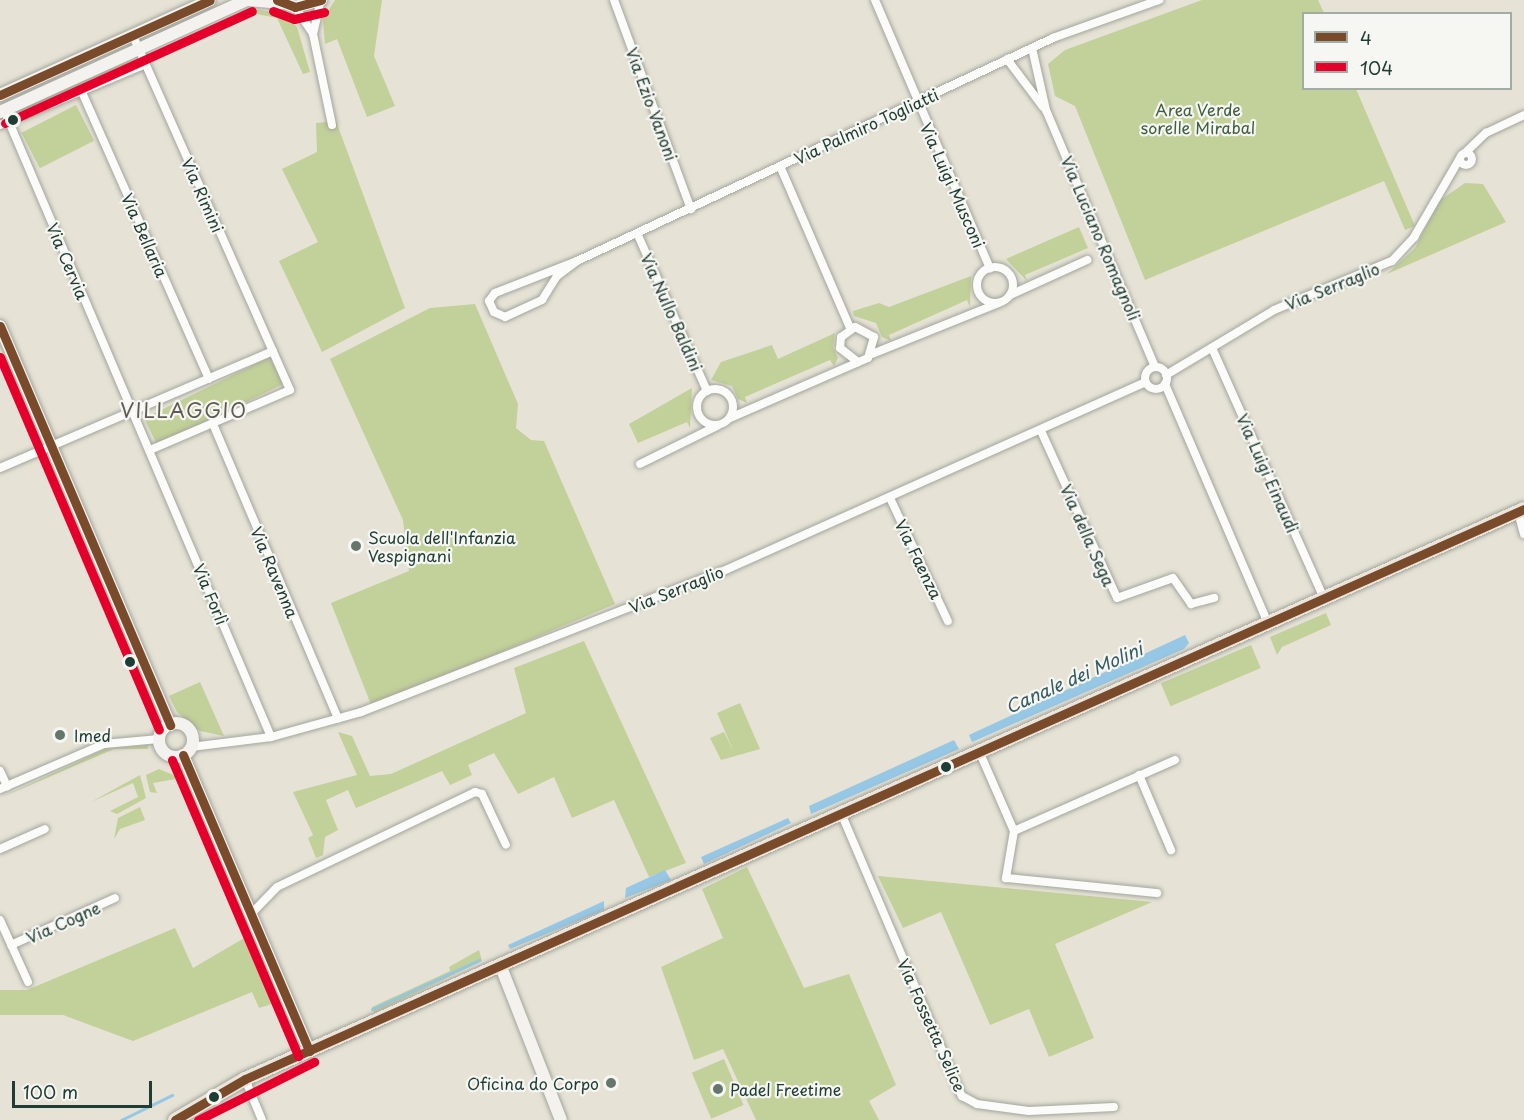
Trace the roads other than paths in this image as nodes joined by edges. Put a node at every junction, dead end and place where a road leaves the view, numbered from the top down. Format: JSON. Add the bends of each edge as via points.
{"nodes":[{"id":1,"x":210,"y":0,"type":"edge"},
{"id":2,"x":248,"y":0,"type":"edge"},
{"id":3,"x":321,"y":0,"type":"edge"},
{"id":4,"x":614,"y":0,"type":"edge"},
{"id":5,"x":875,"y":0,"type":"edge"},
{"id":6,"x":1159,"y":0,"type":"edge"},
{"id":7,"x":279,"y":2,"type":"edge"},
{"id":8,"x":1141,"y":3,"type":"edge"},
{"id":9,"x":295,"y":7,"type":"junction"},
{"id":10,"x":313,"y":34,"type":"junction"},
{"id":11,"x":134,"y":38,"type":"junction"},
{"id":12,"x":1032,"y":48,"type":"junction"},
{"id":13,"x":140,"y":52,"type":"junction"},
{"id":14,"x":1007,"y":59,"type":"junction"},
{"id":15,"x":146,"y":64,"type":"junction"},
{"id":16,"x":81,"y":90,"type":"junction"},
{"id":17,"x":0,"y":95,"type":"edge"},
{"id":18,"x":916,"y":103,"type":"junction"},
{"id":19,"x":1046,"y":110,"type":"junction"},
{"id":20,"x":1524,"y":115,"type":"edge"},
{"id":21,"x":3,"y":117,"type":"edge"},
{"id":22,"x":332,"y":125,"type":"dead end"},
{"id":23,"x":780,"y":166,"type":"junction"},
{"id":24,"x":691,"y":209,"type":"junction"},
{"id":25,"x":637,"y":233,"type":"junction"},
{"id":26,"x":1086,"y":260,"type":"dead end"},
{"id":27,"x":577,"y":261,"type":"junction"},
{"id":28,"x":990,"y":268,"type":"junction"},
{"id":29,"x":1010,"y":295,"type":"junction"},
{"id":30,"x":999,"y":303,"type":"junction"},
{"id":31,"x":0,"y":326,"type":"edge"},
{"id":32,"x":850,"y":328,"type":"junction"},
{"id":33,"x":1212,"y":348,"type":"junction"},
{"id":34,"x":273,"y":351,"type":"junction"},
{"id":35,"x":872,"y":354,"type":"junction"},
{"id":36,"x":858,"y":362,"type":"junction"},
{"id":37,"x":1155,"y":367,"type":"junction"},
{"id":38,"x":209,"y":379,"type":"junction"},
{"id":39,"x":1165,"y":379,"type":"junction"},
{"id":40,"x":1145,"y":382,"type":"junction"},
{"id":41,"x":707,"y":391,"type":"junction"},
{"id":42,"x":134,"y":412,"type":"junction"},
{"id":43,"x":730,"y":418,"type":"junction"},
{"id":44,"x":213,"y":424,"type":"junction"},
{"id":45,"x":717,"y":425,"type":"junction"},
{"id":46,"x":1041,"y":431,"type":"junction"},
{"id":47,"x":51,"y":446,"type":"junction"},
{"id":48,"x":150,"y":450,"type":"junction"},
{"id":49,"x":640,"y":464,"type":"dead end"},
{"id":50,"x":0,"y":468,"type":"edge"},
{"id":51,"x":890,"y":498,"type":"junction"},
{"id":52,"x":1521,"y":510,"type":"edge"},
{"id":53,"x":1524,"y":534,"type":"edge"},
{"id":54,"x":1214,"y":598,"type":"dead end"},
{"id":55,"x":1324,"y":598,"type":"junction"},
{"id":56,"x":948,"y":621,"type":"dead end"},
{"id":57,"x":1268,"y":623,"type":"junction"},
{"id":58,"x":338,"y":719,"type":"junction"},
{"id":59,"x":170,"y":725,"type":"junction"},
{"id":60,"x":271,"y":737,"type":"junction"},
{"id":61,"x":159,"y":739,"type":"junction"},
{"id":62,"x":187,"y":751,"type":"junction"},
{"id":63,"x":978,"y":752,"type":"junction"},
{"id":64,"x":1175,"y":760,"type":"dead end"},
{"id":65,"x":0,"y":771,"type":"edge"},
{"id":66,"x":1139,"y":775,"type":"junction"},
{"id":67,"x":3,"y":788,"type":"edge"},
{"id":68,"x":840,"y":813,"type":"junction"},
{"id":69,"x":45,"y":829,"type":"dead end"},
{"id":70,"x":1014,"y":831,"type":"junction"},
{"id":71,"x":506,"y":845,"type":"dead end"},
{"id":72,"x":0,"y":849,"type":"edge"},
{"id":73,"x":1171,"y":850,"type":"dead end"},
{"id":74,"x":1157,"y":893,"type":"dead end"},
{"id":75,"x":116,"y":898,"type":"dead end"},
{"id":76,"x":251,"y":914,"type":"junction"},
{"id":77,"x":0,"y":920,"type":"edge"},
{"id":78,"x":11,"y":945,"type":"junction"},
{"id":79,"x":501,"y":967,"type":"junction"},
{"id":80,"x":28,"y":982,"type":"dead end"},
{"id":81,"x":309,"y":1052,"type":"junction"},
{"id":82,"x":245,"y":1079,"type":"junction"},
{"id":83,"x":1114,"y":1107,"type":"dead end"},
{"id":84,"x":175,"y":1120,"type":"edge"},
{"id":85,"x":262,"y":1120,"type":"edge"},
{"id":86,"x":561,"y":1120,"type":"edge"}],
"edges":[{"from":1,"to":11,"type":"main road"},
{"from":2,"to":7,"type":"main road"},
{"from":2,"to":13,"type":"main road"},
{"from":3,"to":9,"type":"main road"},
{"from":3,"to":10,"type":"street"},
{"from":4,"to":24,"type":"street","name":"Via Ezio Vanoni"},
{"from":5,"to":18,"type":"street","name":"Via Luigi Musconi"},
{"from":6,"to":8,"type":"street","name":"Via Palmiro Togliatti"},
{"from":7,"to":9,"type":"main road"},
{"from":8,"to":12,"type":"street","name":"Via Palmiro Togliatti"},
{"from":9,"to":10,"type":"street"},
{"from":10,"to":22,"type":"street"},
{"from":11,"to":13,"type":"street","name":"Via Rimini"},
{"from":11,"to":17,"type":"main road"},
{"from":12,"to":14,"type":"street","name":"Via Palmiro Togliatti"},
{"from":12,"to":19,"type":"street","name":"Via Luciano Romagnoli"},
{"from":13,"to":15,"type":"street","name":"Via Rimini"},
{"from":13,"to":21,"type":"main road"},
{"from":14,"to":18,"type":"street","name":"Via Palmiro Togliatti"},
{"from":14,"to":19,"type":"street","name":"Via Luciano Romagnoli"},
{"from":15,"to":16,"type":"street"},
{"from":15,"to":34,"type":"street","name":"Via Rimini"},
{"from":16,"to":21,"type":"street"},
{"from":16,"to":38,"type":"street","name":"Via Bellaria"},
{"from":18,"to":23,"type":"street","name":"Via Palmiro Togliatti"},
{"from":18,"to":28,"type":"street","name":"Via Luigi Musconi"},
{"from":19,"to":37,"type":"street","name":"Via Luciano Romagnoli"},
{"from":20,"to":33,"type":"street","name":"Via Serraglio","via":[[1482,137],[1453,168],[1414,237],[1392,261],[1274,310]]},
{"from":21,"to":42,"type":"street","name":"Via Cervia"},
{"from":23,"to":24,"type":"street","name":"Via Palmiro Togliatti"},
{"from":23,"to":32,"type":"street"},
{"from":24,"to":25,"type":"street","name":"Via Palmiro Togliatti"},
{"from":25,"to":27,"type":"street","name":"Via Palmiro Togliatti"},
{"from":25,"to":41,"type":"street","name":"Via Nullo Baldini"},
{"from":26,"to":29,"type":"street"},
{"from":27,"to":27,"type":"street","name":"Via Palmiro Togliatti","via":[[495,293],[489,301],[494,312],[504,317],[542,300],[557,276]]},
{"from":28,"to":29,"type":"street","name":"Via Luigi Musconi","via":[[1007,272]]},
{"from":28,"to":30,"type":"street","name":"Via Luigi Musconi","via":[[977,280],[978,293]]},
{"from":29,"to":30,"type":"street"},
{"from":30,"to":35,"type":"street"},
{"from":31,"to":47,"type":"main road"},
{"from":32,"to":35,"type":"street","via":[[871,333]]},
{"from":32,"to":36,"type":"street","via":[[840,348]]},
{"from":33,"to":39,"type":"street","name":"Via Serraglio"},
{"from":33,"to":55,"type":"street","name":"Via Luigi Einaudi"},
{"from":34,"to":38,"type":"street"},
{"from":34,"to":44,"type":"street","name":"Via Rimini","via":[[290,390]]},
{"from":35,"to":36,"type":"street"},
{"from":36,"to":43,"type":"street"},
{"from":37,"to":39,"type":"street"},
{"from":37,"to":40,"type":"street","via":[[1146,372]]},
{"from":38,"to":42,"type":"street"},
{"from":39,"to":40,"type":"street","via":[[1156,389]]},
{"from":39,"to":57,"type":"street"},
{"from":40,"to":46,"type":"street","name":"Via Serraglio"},
{"from":41,"to":43,"type":"street","name":"Via Nullo Baldini","via":[[729,396]]},
{"from":41,"to":45,"type":"street","name":"Via Nullo Baldini","via":[[697,409],[706,423]]},
{"from":42,"to":47,"type":"street"},
{"from":42,"to":48,"type":"street","name":"Via Cervia"},
{"from":43,"to":45,"type":"street"},
{"from":44,"to":48,"type":"street"},
{"from":44,"to":58,"type":"street","name":"Via Ravenna"},
{"from":45,"to":49,"type":"street"},
{"from":46,"to":51,"type":"street","name":"Via Serraglio"},
{"from":46,"to":54,"type":"street","name":"Via della Sega","via":[[1117,598],[1173,578],[1191,604]]},
{"from":47,"to":50,"type":"street"},
{"from":47,"to":59,"type":"main road"},
{"from":48,"to":60,"type":"street","name":"Via Forlì"},
{"from":51,"to":56,"type":"street","name":"Via Faenza"},
{"from":51,"to":58,"type":"street","name":"Via Serraglio","via":[[721,572]]},
{"from":52,"to":53,"type":"street"},
{"from":52,"to":55,"type":"main road"},
{"from":55,"to":57,"type":"main road"},
{"from":57,"to":63,"type":"main road"},
{"from":58,"to":60,"type":"street","name":"Via Serraglio"},
{"from":59,"to":61,"type":"main road"},
{"from":59,"to":62,"type":"main road","via":[[188,729]]},
{"from":60,"to":62,"type":"street","name":"Via Serraglio"},
{"from":61,"to":62,"type":"main road","via":[[168,755]]},
{"from":61,"to":67,"type":"street","via":[[104,744]]},
{"from":62,"to":76,"type":"main road"},
{"from":63,"to":68,"type":"main road"},
{"from":63,"to":70,"type":"street"},
{"from":64,"to":66,"type":"street"},
{"from":65,"to":67,"type":"street"},
{"from":66,"to":70,"type":"street"},
{"from":66,"to":73,"type":"street"},
{"from":68,"to":79,"type":"main road"},
{"from":68,"to":83,"type":"street","name":"Via Fossetta Selice","via":[[962,1096],[977,1104],[1029,1111]]},
{"from":69,"to":72,"type":"street"},
{"from":70,"to":74,"type":"street","via":[[1006,878]]},
{"from":71,"to":76,"type":"street","via":[[482,794],[475,792],[277,887]]},
{"from":75,"to":78,"type":"street","name":"Via Cogne"},
{"from":76,"to":81,"type":"main road"},
{"from":77,"to":78,"type":"street","name":"Via Cogne"},
{"from":78,"to":80,"type":"street","name":"Via Cogne"},
{"from":79,"to":81,"type":"main road"},
{"from":79,"to":86,"type":"main road"},
{"from":81,"to":82,"type":"main road"},
{"from":82,"to":84,"type":"main road"},
{"from":82,"to":85,"type":"street"}]}
